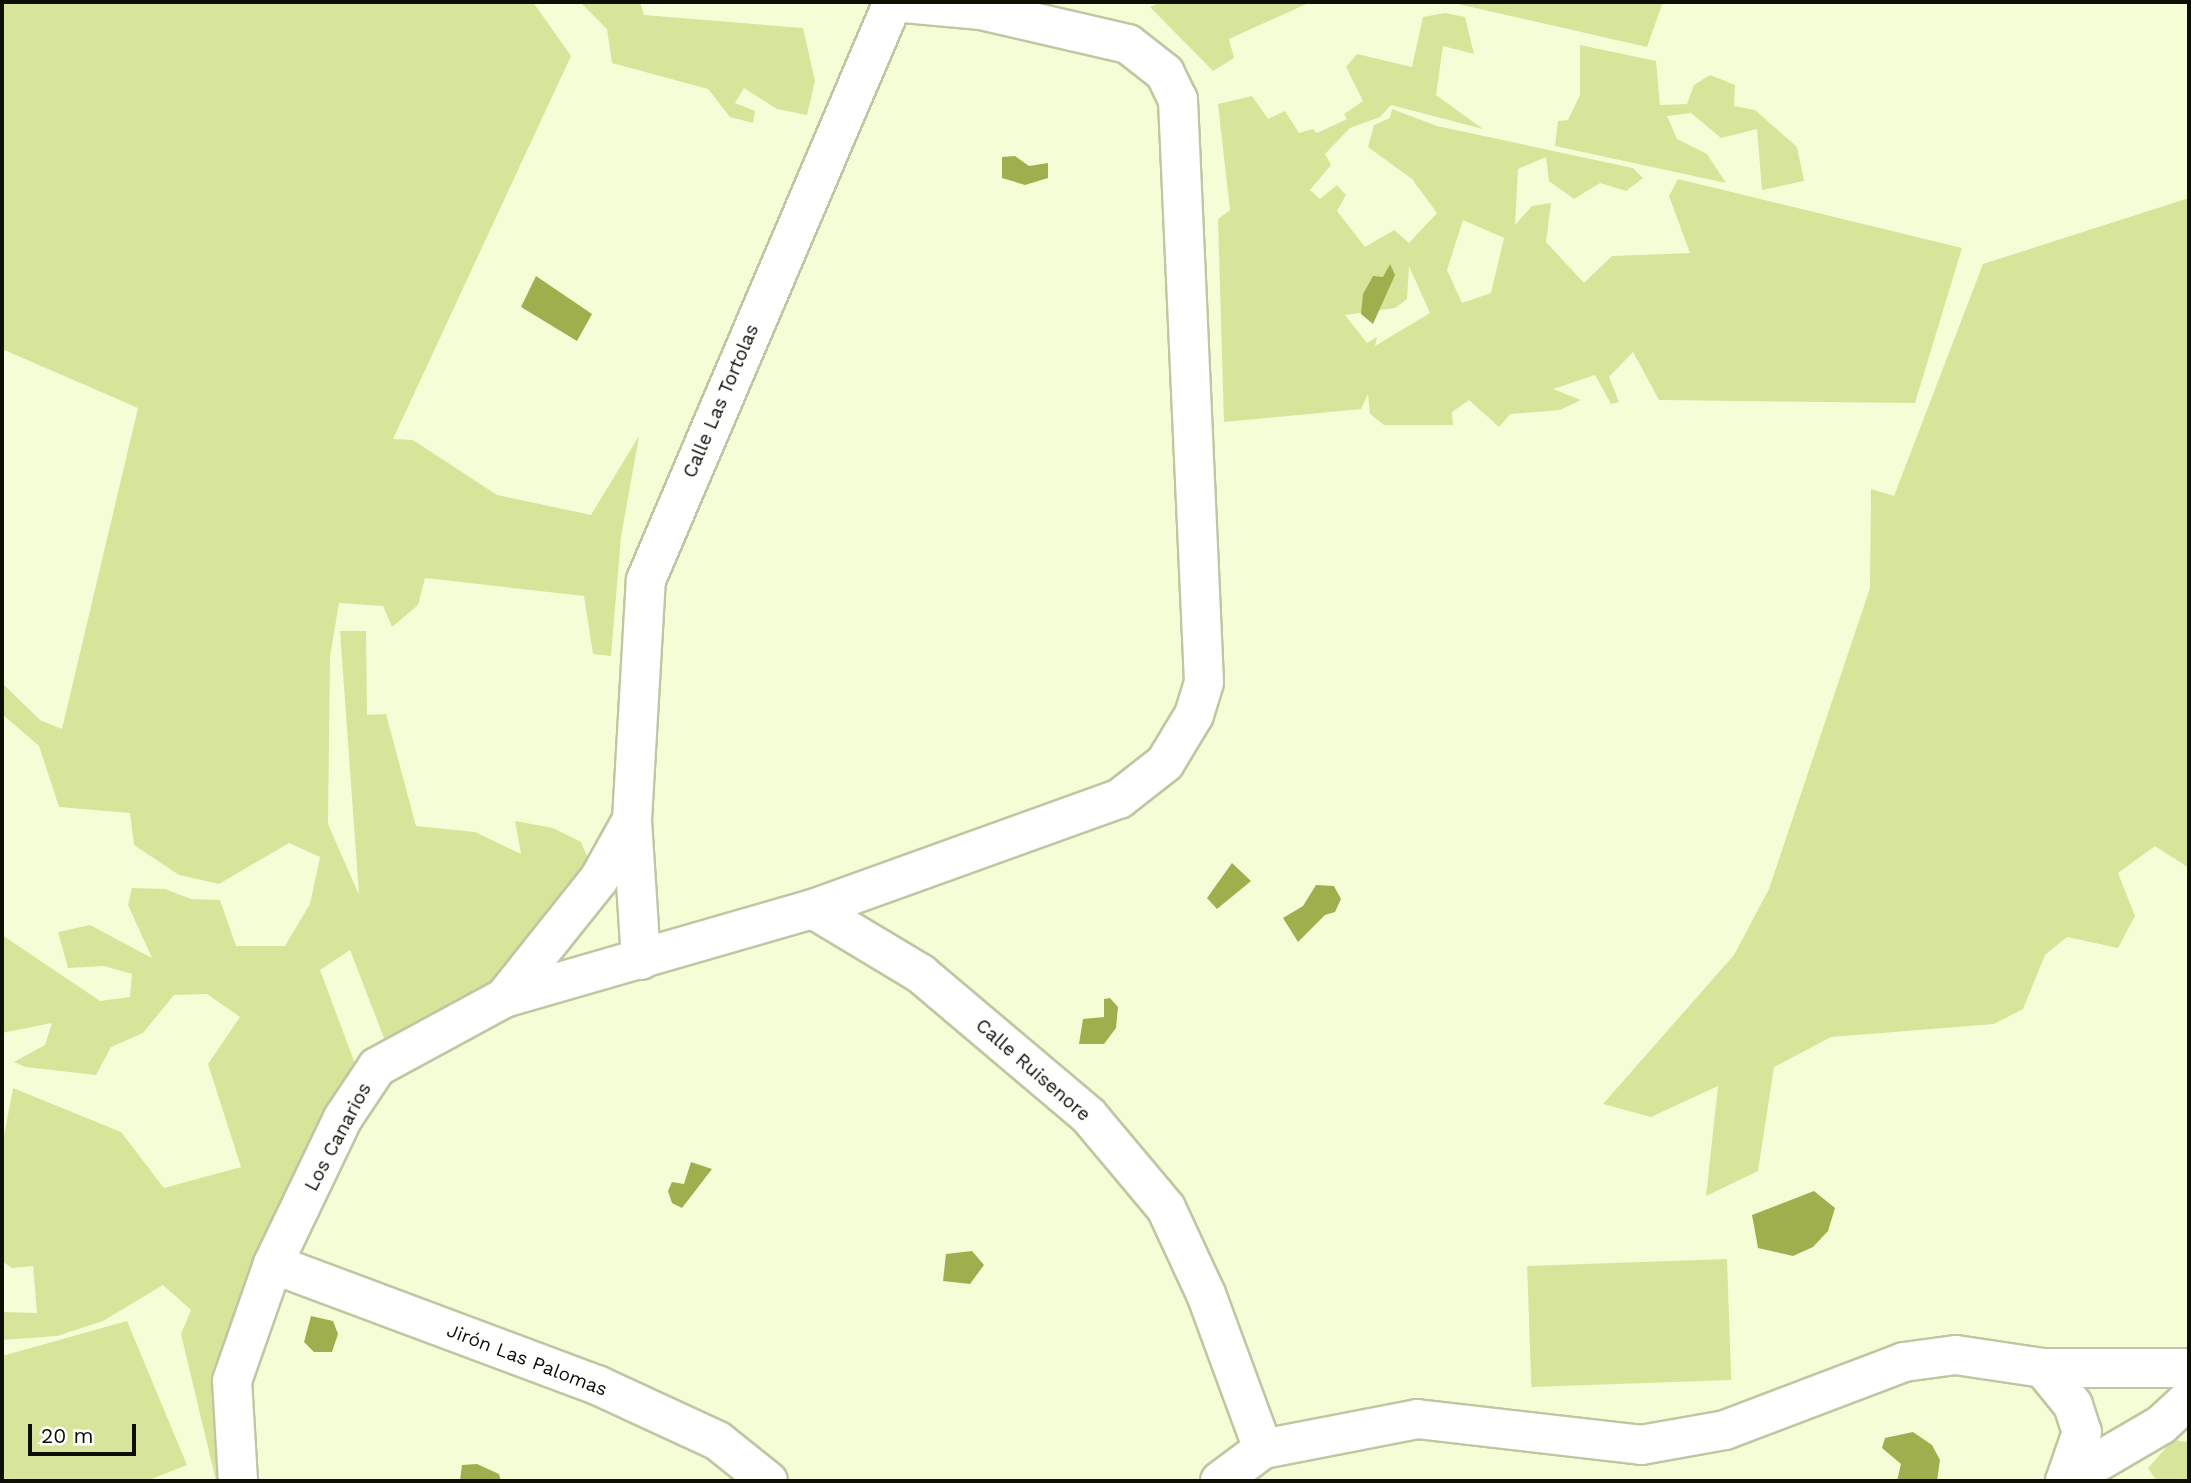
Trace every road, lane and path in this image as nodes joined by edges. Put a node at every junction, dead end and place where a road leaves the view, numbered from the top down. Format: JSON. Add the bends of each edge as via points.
{"nodes":[{"id":1,"x":893,"y":2,"type":"edge"},
{"id":2,"x":632,"y":820,"type":"junction"},
{"id":3,"x":813,"y":909,"type":"junction"},
{"id":4,"x":641,"y":960,"type":"junction"},
{"id":5,"x":504,"y":998,"type":"junction"},
{"id":6,"x":273,"y":1264,"type":"junction"},
{"id":7,"x":2043,"y":1368,"type":"junction"},
{"id":8,"x":2189,"y":1368,"type":"edge"},
{"id":9,"x":2189,"y":1399,"type":"edge"},
{"id":10,"x":1263,"y":1449,"type":"junction"},
{"id":11,"x":238,"y":1481,"type":"edge"},
{"id":12,"x":768,"y":1481,"type":"edge"},
{"id":13,"x":1220,"y":1481,"type":"edge"},
{"id":14,"x":2065,"y":1481,"type":"edge"}],
"edges":[{"from":1,"to":2,"type":"street","name":"Calle Las Tortolas","via":[[646,580]]},
{"from":1,"to":3,"type":"street","via":[[981,10],[1129,44],[1165,73],[1178,100],[1204,682],[1194,715],[1165,763],[1119,799]]},
{"from":2,"to":4,"type":"street","name":"Calle Las Tortolas"},
{"from":2,"to":5,"type":"street","name":"Calle Las Tortolas","via":[[599,879]]},
{"from":3,"to":4,"type":"street"},
{"from":3,"to":10,"type":"street","name":"Calle Ruisenore","via":[[922,974],[1087,1115],[1157,1198],[1206,1294]]},
{"from":4,"to":5,"type":"street","name":"Los Canarios"},
{"from":5,"to":6,"type":"street","name":"Los Canarios","via":[[377,1067],[343,1118]]},
{"from":6,"to":11,"type":"street","name":"Los Canarios","via":[[232,1381]]},
{"from":6,"to":12,"type":"street","name":"Jirón Las Palomas","via":[[597,1385],[718,1441]]},
{"from":7,"to":8,"type":"street"},
{"from":7,"to":10,"type":"street","via":[[1956,1355],[1904,1362],[1725,1430],[1641,1445],[1417,1419]]},
{"from":7,"to":14,"type":"street","via":[[2073,1405],[2082,1432]]},
{"from":9,"to":14,"type":"street","via":[[2161,1425]]},
{"from":10,"to":13,"type":"street"}]}
